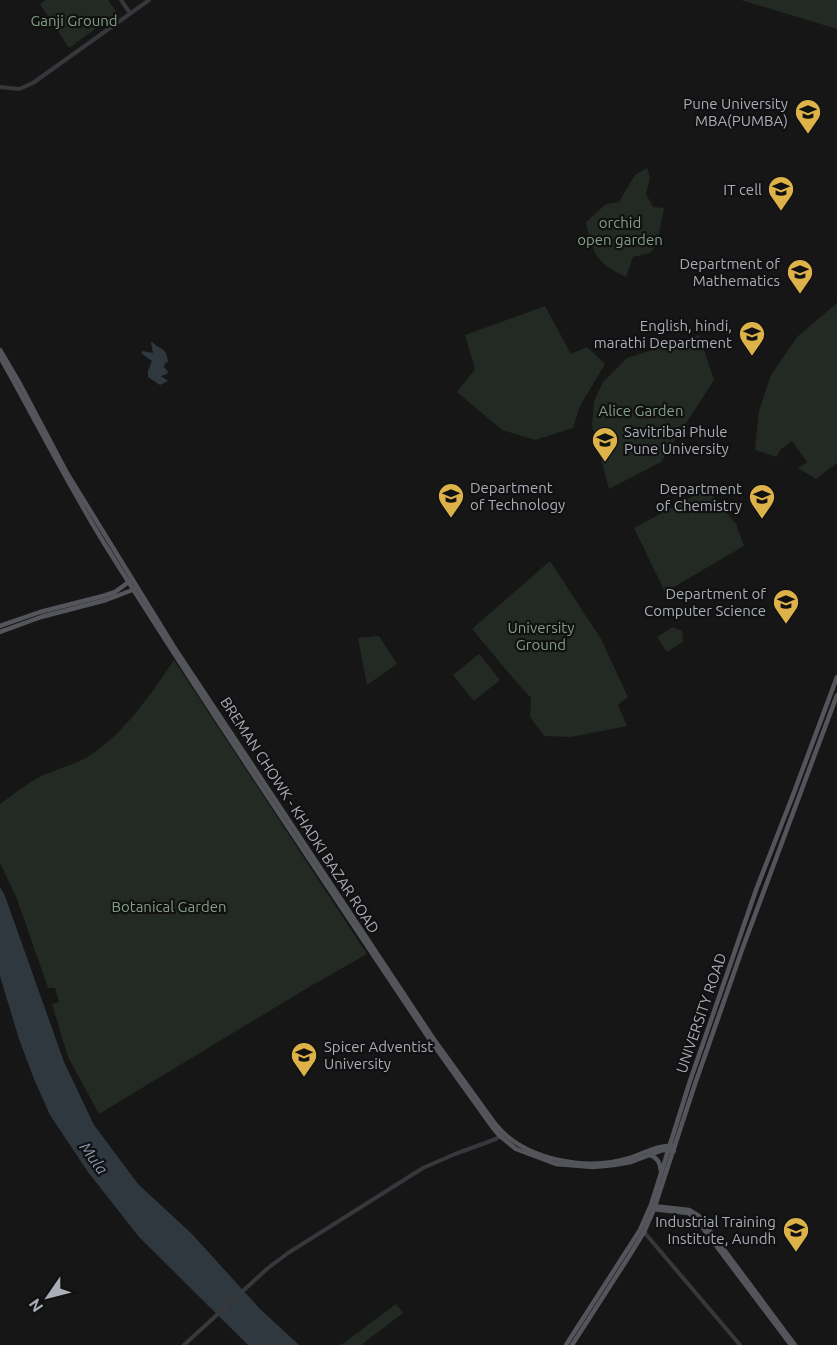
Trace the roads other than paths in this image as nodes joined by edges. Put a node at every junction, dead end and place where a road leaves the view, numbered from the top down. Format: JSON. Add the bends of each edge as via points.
{"nodes":[{"id":1,"x":121,"y":0,"type":"edge"},
{"id":2,"x":148,"y":0,"type":"edge"},
{"id":3,"x":130,"y":13,"type":"junction"},
{"id":4,"x":0,"y":87,"type":"edge"},
{"id":5,"x":0,"y":350,"type":"edge"},
{"id":6,"x":0,"y":357,"type":"edge"},
{"id":7,"x":131,"y":581,"type":"junction"},
{"id":8,"x":135,"y":588,"type":"junction"},
{"id":9,"x":74,"y":606,"type":"junction"},
{"id":10,"x":0,"y":626,"type":"edge"},
{"id":11,"x":0,"y":632,"type":"edge"},
{"id":12,"x":837,"y":677,"type":"edge"},
{"id":13,"x":837,"y":695,"type":"edge"},
{"id":14,"x":673,"y":1134,"type":"junction"},
{"id":15,"x":501,"y":1135,"type":"junction"},
{"id":16,"x":657,"y":1148,"type":"junction"},
{"id":17,"x":672,"y":1148,"type":"junction"},
{"id":18,"x":650,"y":1155,"type":"junction"},
{"id":19,"x":556,"y":1162,"type":"junction"},
{"id":20,"x":661,"y":1174,"type":"junction"},
{"id":21,"x":652,"y":1207,"type":"junction"},
{"id":22,"x":642,"y":1231,"type":"junction"},
{"id":23,"x":184,"y":1345,"type":"edge"},
{"id":24,"x":566,"y":1345,"type":"edge"},
{"id":25,"x":572,"y":1345,"type":"edge"},
{"id":26,"x":740,"y":1345,"type":"edge"},
{"id":27,"x":793,"y":1345,"type":"edge"}],
"edges":[{"from":1,"to":3,"type":"street"},
{"from":2,"to":3,"type":"street"},
{"from":3,"to":4,"type":"street","via":[[25,87]]},
{"from":5,"to":7,"type":"main road","name":"BREMAN CHOWK - KHADKI BAZAR ROAD"},
{"from":6,"to":7,"type":"main road","name":"BREMAN CHOWK - KHADKI BAZAR ROAD","via":[[62,472]]},
{"from":7,"to":8,"type":"main road","name":"BREMAN CHOWK - KHADKI BAZAR ROAD"},
{"from":7,"to":9,"type":"main road","via":[[115,592]]},
{"from":8,"to":9,"type":"main road","via":[[106,600]]},
{"from":8,"to":15,"type":"main road","name":"BREMAN CHOWK - KHADKI BAZAR ROAD","via":[[259,779]]},
{"from":9,"to":10,"type":"main road","via":[[39,612]]},
{"from":9,"to":11,"type":"main road"},
{"from":12,"to":14,"type":"main road","name":"UNIVERSITY ROAD","via":[[756,890]]},
{"from":13,"to":17,"type":"main road","name":"UNIVERSITY ROAD"},
{"from":14,"to":16,"type":"main road"},
{"from":14,"to":17,"type":"main road","name":"UNIVERSITY ROAD"},
{"from":15,"to":19,"type":"main road","name":"BREMAN CHOWK - KHADKI BAZAR ROAD"},
{"from":15,"to":23,"type":"street","via":[[423,1168],[288,1253]]},
{"from":16,"to":17,"type":"main road","name":"BREMAN CHOWK - KHADKI BAZAR ROAD"},
{"from":16,"to":19,"type":"main road","name":"BREMAN CHOWK - KHADKI BAZAR ROAD","via":[[604,1163]]},
{"from":17,"to":18,"type":"main road","name":"BREMAN CHOWK - KHADKI BAZAR ROAD"},
{"from":17,"to":20,"type":"main road","name":"UNIVERSITY ROAD"},
{"from":17,"to":21,"type":"main road","name":"UNIVERSITY ROAD"},
{"from":18,"to":19,"type":"main road","name":"BREMAN CHOWK - KHADKI BAZAR ROAD","via":[[604,1166],[579,1167]]},
{"from":18,"to":20,"type":"main road","via":[[658,1161]]},
{"from":20,"to":21,"type":"main road","name":"UNIVERSITY ROAD"},
{"from":21,"to":22,"type":"main road","name":"UNIVERSITY ROAD"},
{"from":21,"to":27,"type":"main road","via":[[689,1210],[699,1216]]},
{"from":22,"to":24,"type":"main road","name":"UNIVERSITY ROAD"},
{"from":22,"to":25,"type":"main road","name":"UNIVERSITY ROAD"},
{"from":22,"to":26,"type":"street"}]}
